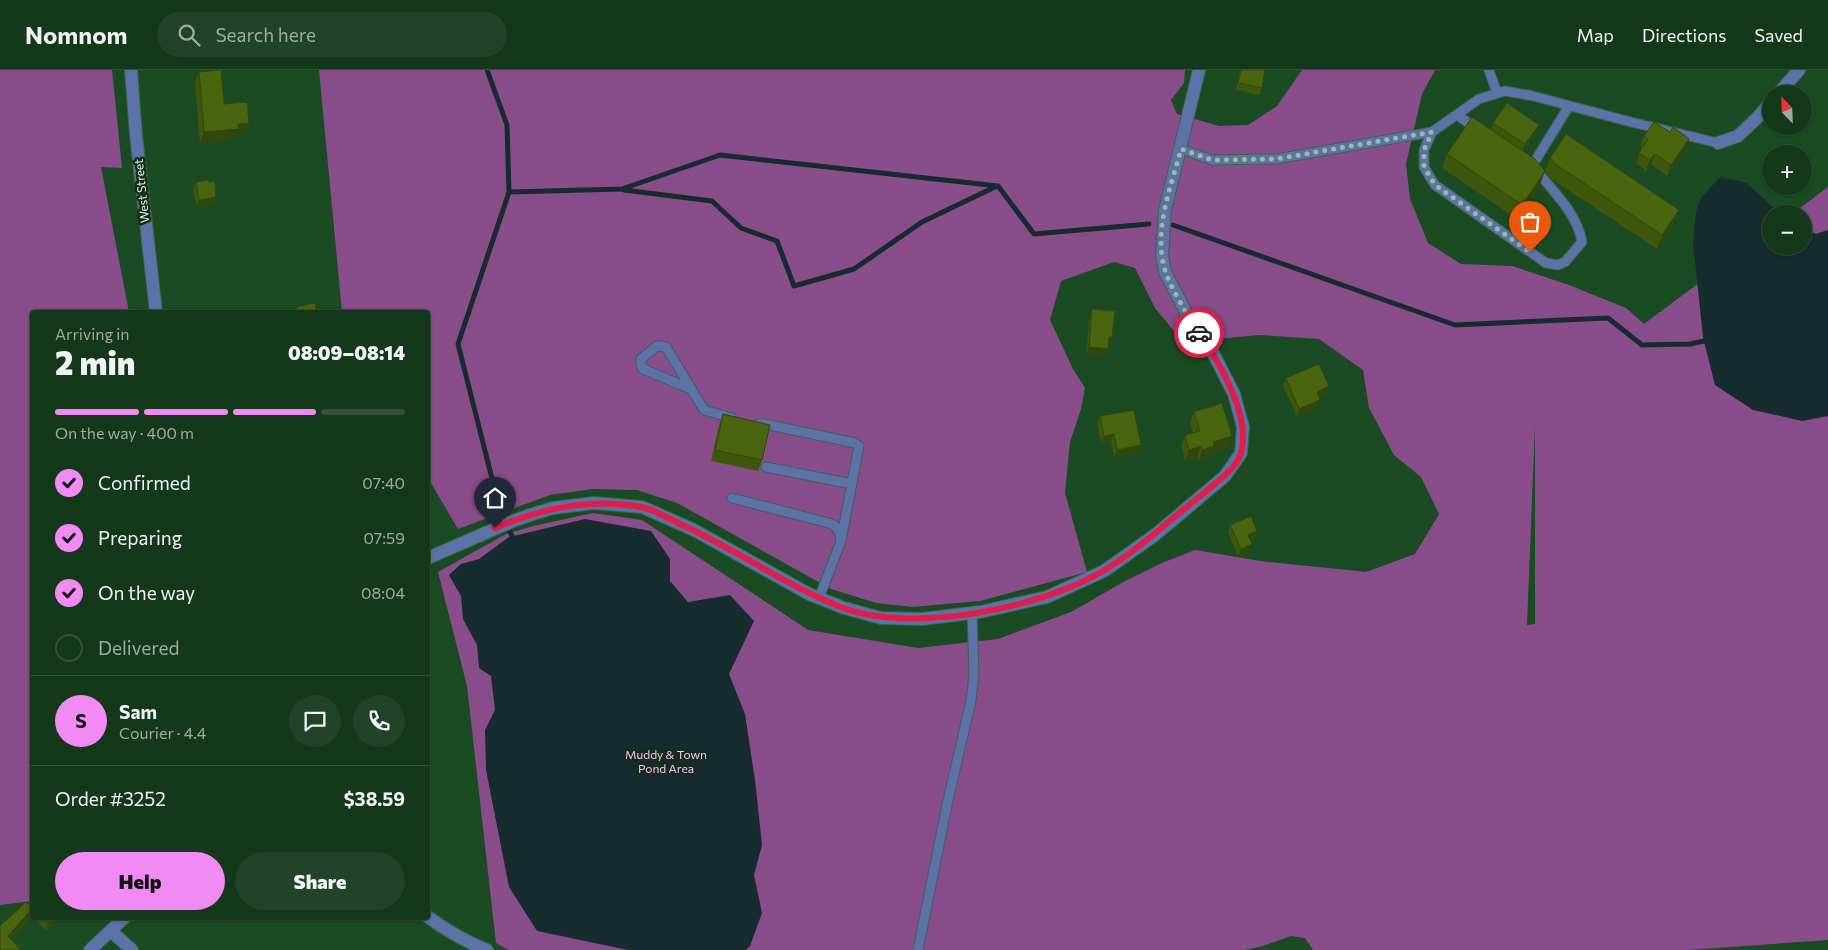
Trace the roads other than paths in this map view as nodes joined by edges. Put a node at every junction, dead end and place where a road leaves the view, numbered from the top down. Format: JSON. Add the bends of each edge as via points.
{"nodes":[{"id":1,"x":131,"y":70,"type":"edge"},
{"id":2,"x":1199,"y":70,"type":"edge"},
{"id":3,"x":1489,"y":70,"type":"edge"},
{"id":4,"x":1799,"y":70,"type":"edge"},
{"id":5,"x":1786,"y":85,"type":"edge"},
{"id":6,"x":1497,"y":93,"type":"junction"},
{"id":7,"x":1570,"y":106,"type":"junction"},
{"id":8,"x":1762,"y":112,"type":"edge"},
{"id":9,"x":1456,"y":115,"type":"junction"},
{"id":10,"x":1432,"y":132,"type":"junction"},
{"id":11,"x":1487,"y":136,"type":"edge"},
{"id":12,"x":1718,"y":143,"type":"joint"},
{"id":13,"x":1181,"y":149,"type":"junction"},
{"id":14,"x":156,"y":310,"type":"edge"},
{"id":15,"x":691,"y":389,"type":"junction"},
{"id":16,"x":766,"y":467,"type":"dead end"},
{"id":17,"x":852,"y":484,"type":"junction"},
{"id":18,"x":732,"y":498,"type":"dead end"},
{"id":19,"x":841,"y":542,"type":"junction"},
{"id":20,"x":430,"y":557,"type":"edge"},
{"id":21,"x":819,"y":598,"type":"junction"},
{"id":22,"x":972,"y":613,"type":"junction"},
{"id":23,"x":430,"y":918,"type":"edge"},
{"id":24,"x":122,"y":920,"type":"edge"},
{"id":25,"x":111,"y":931,"type":"junction"},
{"id":26,"x":475,"y":948,"type":"edge"},
{"id":27,"x":90,"y":950,"type":"edge"},
{"id":28,"x":132,"y":950,"type":"edge"},
{"id":29,"x":487,"y":950,"type":"edge"},
{"id":30,"x":918,"y":950,"type":"edge"}],
"edges":[{"from":1,"to":14,"type":"street","name":"West Street"},
{"from":2,"to":13,"type":"street"},
{"from":3,"to":6,"type":"lane"},
{"from":4,"to":5,"type":"street"},
{"from":6,"to":7,"type":"lane","via":[[1505,90]]},
{"from":6,"to":9,"type":"lane","via":[[1479,99]]},
{"from":7,"to":10,"type":"lane","via":[[1529,163],[1570,212],[1580,233],[1582,242],[1565,262],[1558,265],[1546,262],[1435,185],[1424,167],[1424,150]]},
{"from":7,"to":12,"type":"lane"},
{"from":8,"to":12,"type":"street","via":[[1738,136]]},
{"from":9,"to":10,"type":"lane"},
{"from":9,"to":11,"type":"lane"},
{"from":10,"to":13,"type":"lane","via":[[1276,159],[1212,160]]},
{"from":13,"to":22,"type":"street","via":[[1165,210],[1162,255],[1165,272],[1234,394],[1243,427],[1241,453],[1224,476],[1154,535],[1104,571],[1048,596]]},
{"from":15,"to":15,"type":"lane","via":[[666,347],[657,346],[641,359],[643,369]]},
{"from":15,"to":17,"type":"lane","via":[[704,410],[715,414],[858,444]]},
{"from":16,"to":17,"type":"lane"},
{"from":17,"to":19,"type":"lane"},
{"from":18,"to":19,"type":"lane","via":[[833,524],[840,532]]},
{"from":19,"to":21,"type":"lane"},
{"from":20,"to":21,"type":"street","via":[[513,521],[553,508],[594,503],[620,504],[642,507],[694,530]]},
{"from":21,"to":22,"type":"street","via":[[881,618],[922,619]]},
{"from":22,"to":30,"type":"lane","via":[[974,674],[971,701]]},
{"from":23,"to":26,"type":"street"},
{"from":24,"to":25,"type":"street"},
{"from":25,"to":27,"type":"street"},
{"from":25,"to":28,"type":"street"},
{"from":26,"to":29,"type":"street"}]}
